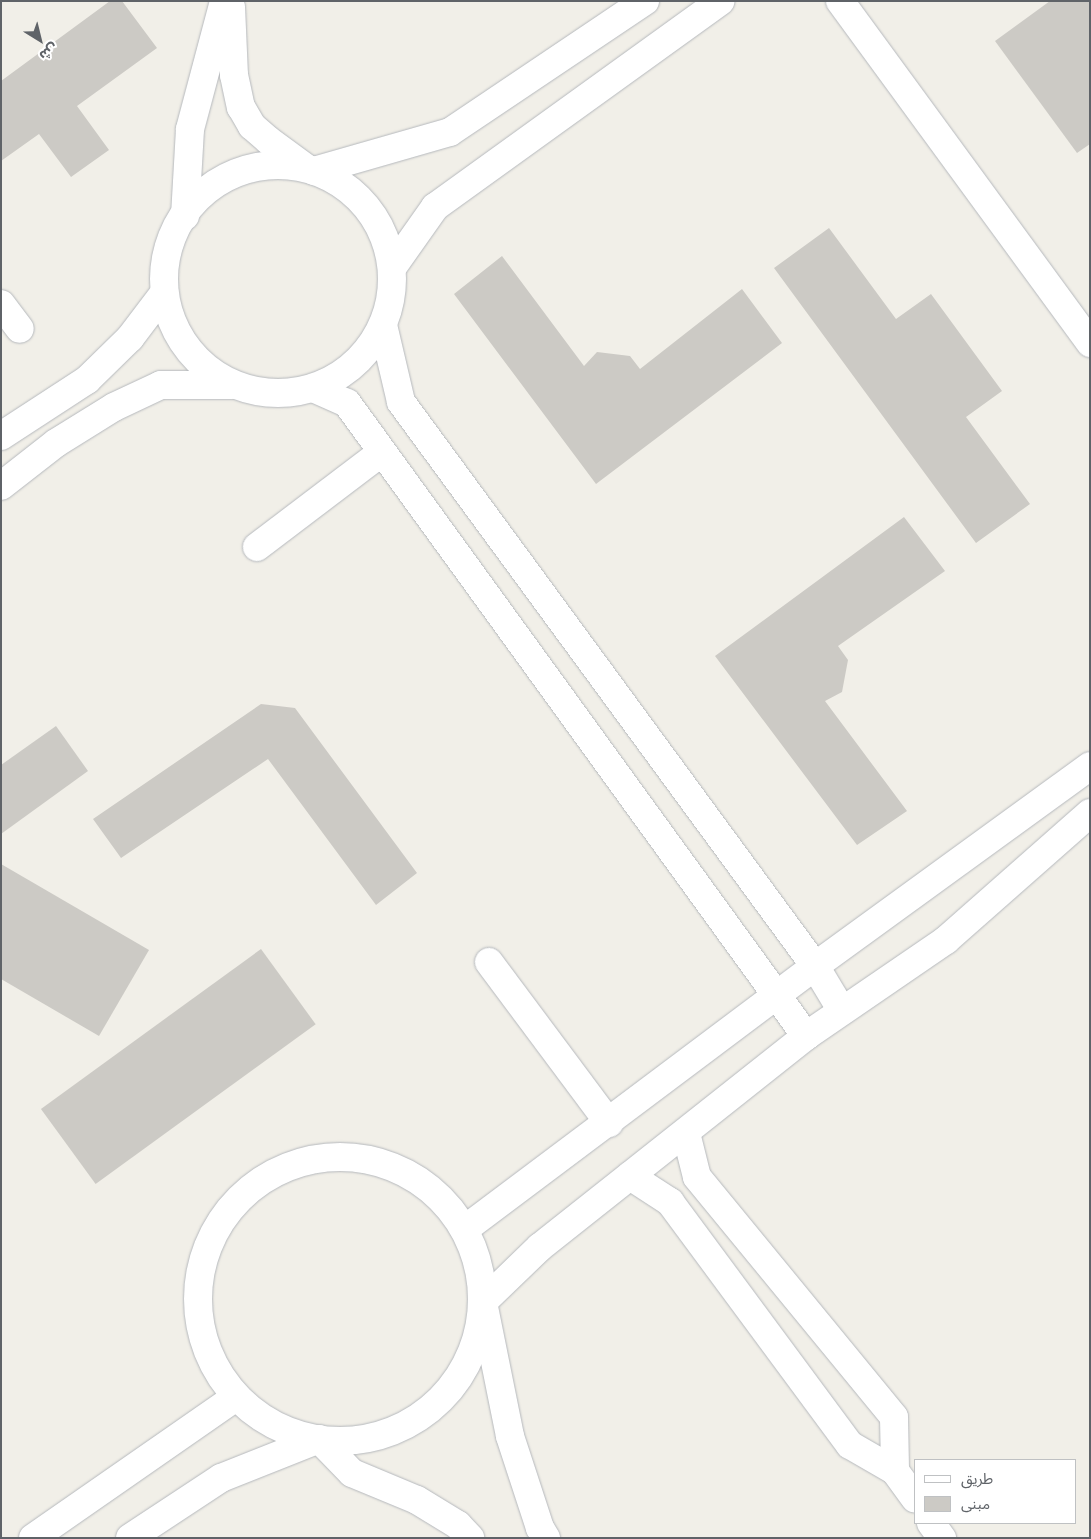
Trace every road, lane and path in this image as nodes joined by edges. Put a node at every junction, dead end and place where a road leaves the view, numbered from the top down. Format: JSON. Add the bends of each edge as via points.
{"nodes":[{"id":1,"x":224,"y":1,"type":"edge"},
{"id":2,"x":231,"y":1,"type":"edge"},
{"id":3,"x":646,"y":1,"type":"edge"},
{"id":4,"x":721,"y":1,"type":"edge"},
{"id":5,"x":840,"y":1,"type":"edge"},
{"id":6,"x":311,"y":170,"type":"junction"},
{"id":7,"x":185,"y":216,"type":"junction"},
{"id":8,"x":392,"y":268,"type":"junction"},
{"id":9,"x":164,"y":293,"type":"junction"},
{"id":10,"x":1,"y":304,"type":"edge"},
{"id":11,"x":383,"y":325,"type":"junction"},
{"id":12,"x":20,"y":330,"type":"dead end"},
{"id":13,"x":1090,"y":343,"type":"edge"},
{"id":14,"x":234,"y":385,"type":"junction"},
{"id":15,"x":313,"y":388,"type":"junction"},
{"id":16,"x":1,"y":436,"type":"edge"},
{"id":17,"x":381,"y":453,"type":"junction"},
{"id":18,"x":1,"y":486,"type":"edge"},
{"id":19,"x":257,"y":548,"type":"dead end"},
{"id":20,"x":1090,"y":766,"type":"edge"},
{"id":21,"x":1090,"y":813,"type":"edge"},
{"id":22,"x":489,"y":962,"type":"dead end"},
{"id":23,"x":815,"y":966,"type":"junction"},
{"id":24,"x":777,"y":995,"type":"junction"},
{"id":25,"x":842,"y":1011,"type":"junction"},
{"id":26,"x":806,"y":1036,"type":"junction"},
{"id":27,"x":609,"y":1123,"type":"junction"},
{"id":28,"x":686,"y":1133,"type":"junction"},
{"id":29,"x":630,"y":1176,"type":"junction"},
{"id":30,"x":465,"y":1229,"type":"junction"},
{"id":31,"x":483,"y":1302,"type":"junction"},
{"id":32,"x":236,"y":1398,"type":"junction"},
{"id":33,"x":319,"y":1439,"type":"junction"},
{"id":34,"x":895,"y":1471,"type":"junction"},
{"id":35,"x":914,"y":1499,"type":"edge"},
{"id":36,"x":932,"y":1524,"type":"edge"},
{"id":37,"x":33,"y":1538,"type":"edge"},
{"id":38,"x":130,"y":1538,"type":"edge"},
{"id":39,"x":470,"y":1538,"type":"edge"},
{"id":40,"x":546,"y":1538,"type":"edge"},
{"id":41,"x":942,"y":1538,"type":"edge"}],
"edges":[{"from":1,"to":7,"type":"street","via":[[190,129]]},
{"from":2,"to":6,"type":"street","via":[[234,75],[241,107],[262,135]]},
{"from":3,"to":6,"type":"street","via":[[450,132]]},
{"from":4,"to":8,"type":"street","via":[[435,207]]},
{"from":5,"to":13,"type":"street"},
{"from":6,"to":7,"type":"street","via":[[287,165],[253,168],[222,180],[195,201]]},
{"from":6,"to":8,"type":"street","via":[[344,185],[367,208],[384,236]]},
{"from":7,"to":9,"type":"street","via":[[176,228],[165,260]]},
{"from":8,"to":11,"type":"street","via":[[391,297]]},
{"from":9,"to":14,"type":"street","via":[[172,322],[186,348],[208,370]]},
{"from":9,"to":16,"type":"street","via":[[130,338],[87,380]]},
{"from":10,"to":12,"type":"street"},
{"from":11,"to":15,"type":"street","via":[[355,364]]},
{"from":11,"to":23,"type":"street","via":[[400,402]]},
{"from":14,"to":15,"type":"street","via":[[260,392],[287,393]]},
{"from":14,"to":18,"type":"street","via":[[161,385],[114,407],[56,443]]},
{"from":15,"to":17,"type":"street","via":[[347,403]]},
{"from":17,"to":19,"type":"street"},
{"from":17,"to":24,"type":"street"},
{"from":20,"to":23,"type":"street"},
{"from":21,"to":25,"type":"street","via":[[946,940]]},
{"from":22,"to":27,"type":"street"},
{"from":23,"to":24,"type":"street"},
{"from":23,"to":25,"type":"street"},
{"from":24,"to":26,"type":"street"},
{"from":24,"to":27,"type":"street"},
{"from":25,"to":26,"type":"street"},
{"from":26,"to":28,"type":"street"},
{"from":27,"to":30,"type":"street"},
{"from":28,"to":29,"type":"street"},
{"from":28,"to":34,"type":"street","via":[[697,1178],[894,1417]]},
{"from":29,"to":31,"type":"street","via":[[540,1247]]},
{"from":29,"to":34,"type":"street","via":[[670,1202],[850,1445]]},
{"from":30,"to":31,"type":"street","via":[[479,1264]]},
{"from":30,"to":32,"type":"street","via":[[445,1202],[419,1179],[379,1162],[354,1156],[319,1158],[285,1167],[255,1184],[230,1208],[211,1237],[200,1270],[197,1305],[202,1339],[216,1370]]},
{"from":31,"to":33,"type":"street","via":[[473,1347],[462,1373],[439,1402],[408,1424],[373,1438],[336,1442]]},
{"from":31,"to":40,"type":"street","via":[[510,1436]]},
{"from":32,"to":33,"type":"street","via":[[265,1421],[299,1436]]},
{"from":32,"to":37,"type":"street"},
{"from":33,"to":38,"type":"street","via":[[221,1478]]},
{"from":33,"to":39,"type":"street","via":[[352,1472],[417,1500],[458,1525]]},
{"from":34,"to":35,"type":"street"},
{"from":36,"to":41,"type":"street"}]}
